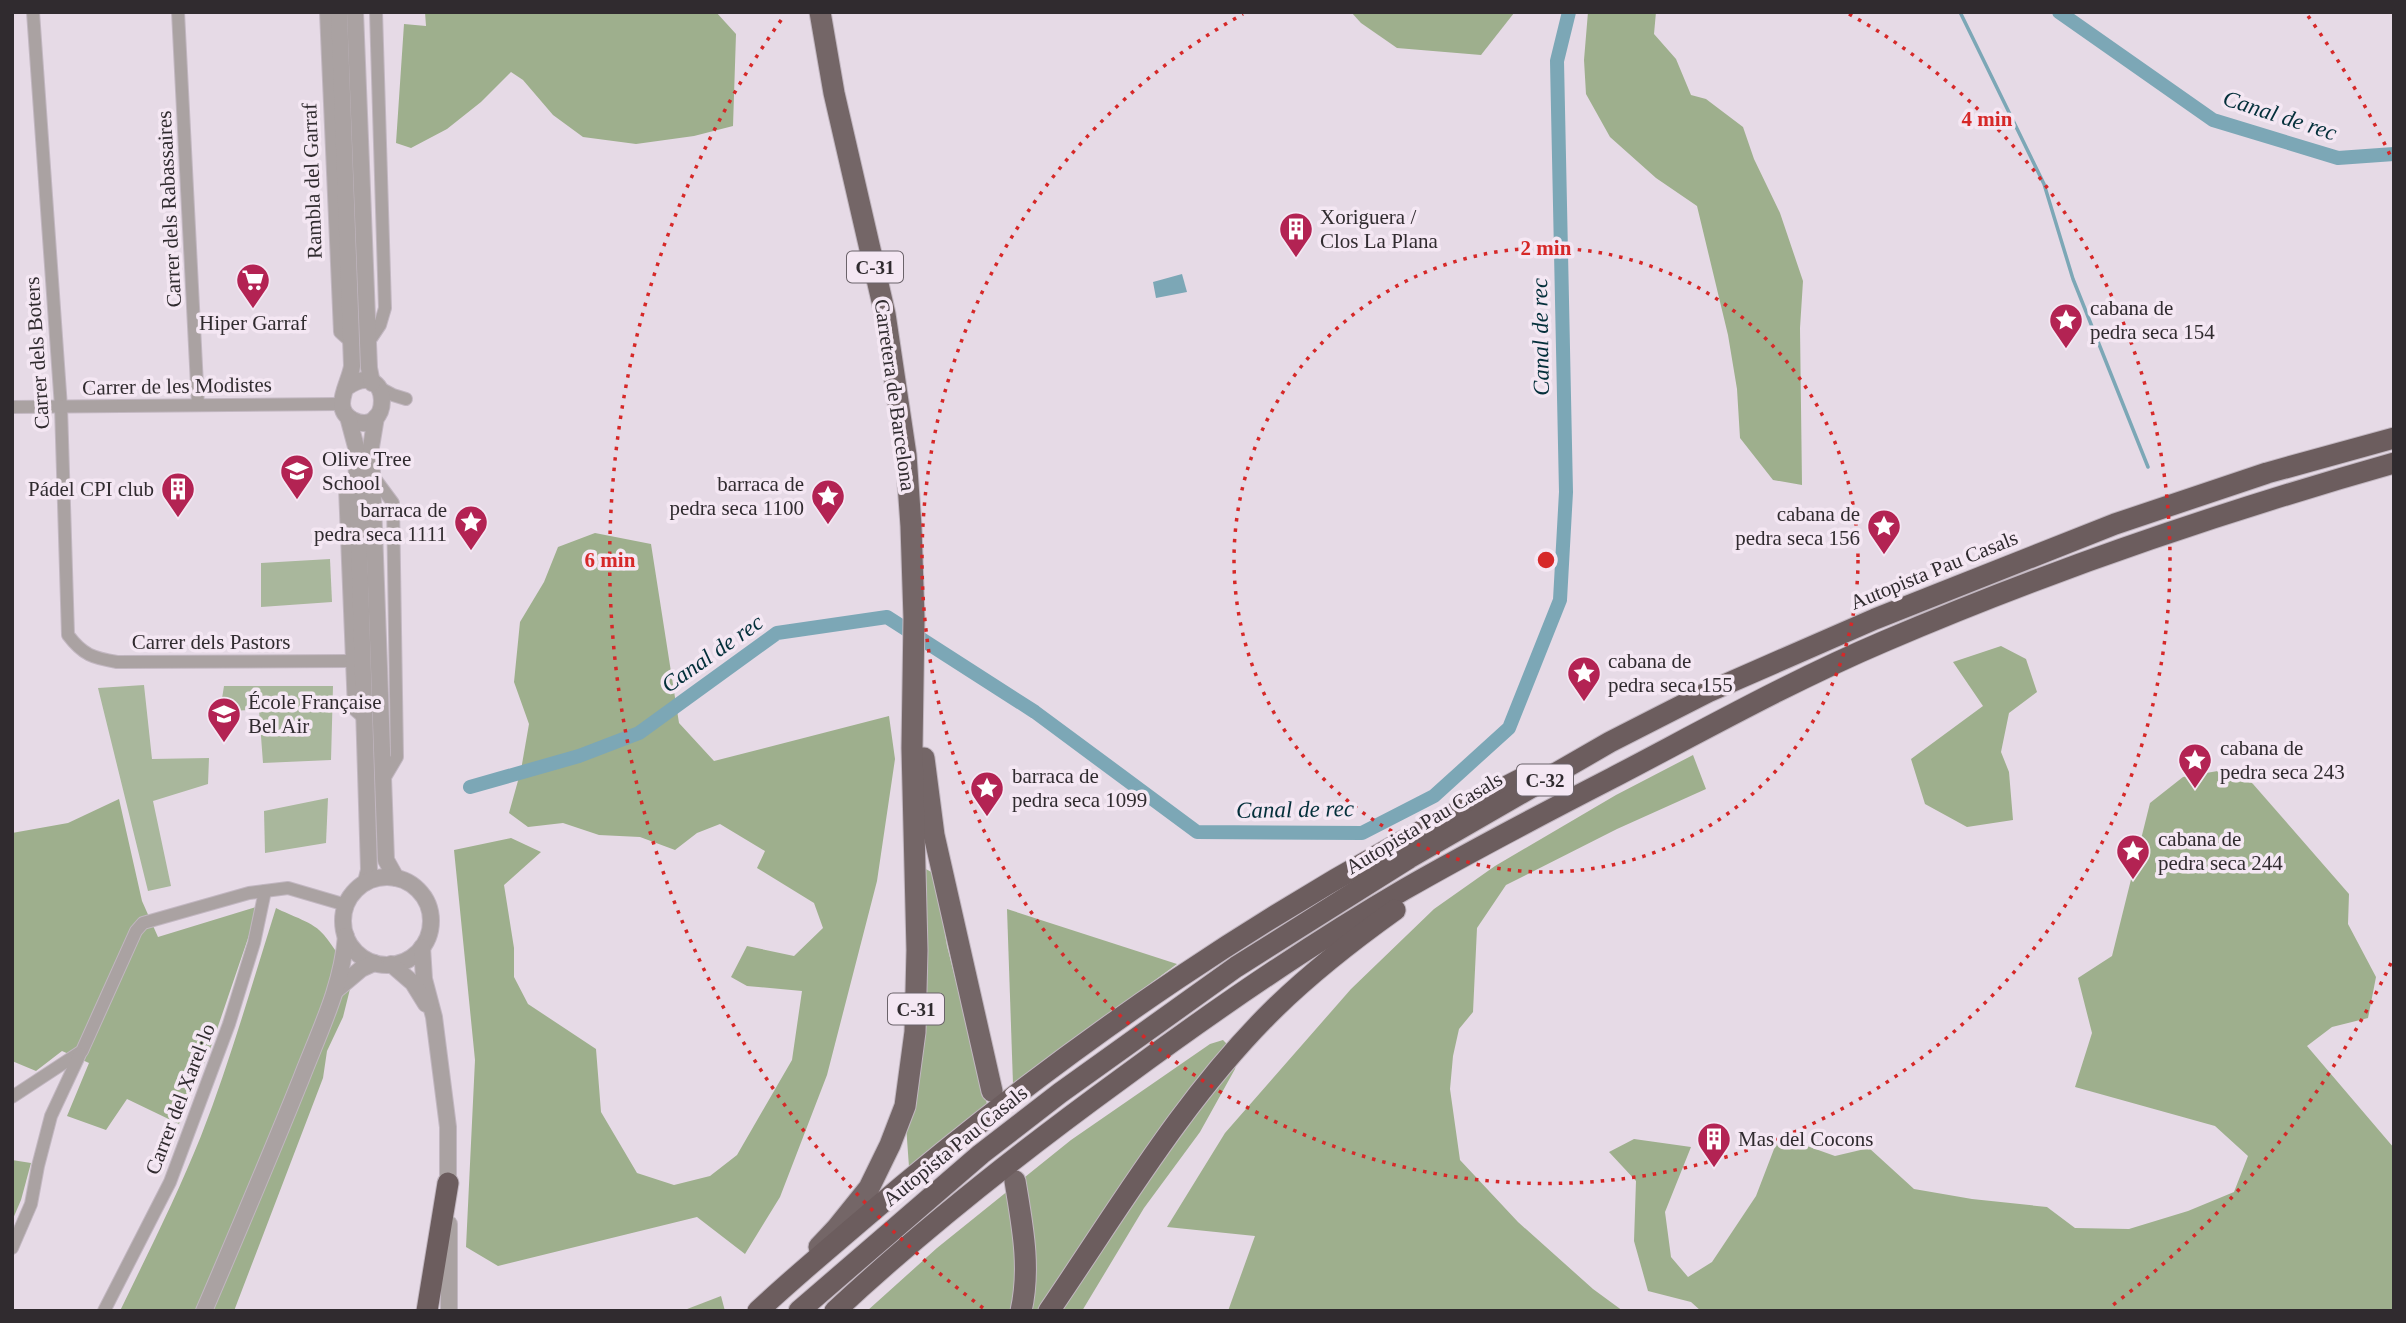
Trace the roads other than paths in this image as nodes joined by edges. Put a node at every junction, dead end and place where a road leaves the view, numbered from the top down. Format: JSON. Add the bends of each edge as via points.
{"nodes":[{"id":1,"x":33,"y":12,"type":"edge"},
{"id":2,"x":178,"y":12,"type":"edge"},
{"id":3,"x":326,"y":12,"type":"edge"},
{"id":4,"x":339,"y":12,"type":"edge"},
{"id":5,"x":355,"y":12,"type":"edge"},
{"id":6,"x":376,"y":12,"type":"edge"},
{"id":7,"x":820,"y":12,"type":"edge"},
{"id":8,"x":360,"y":342,"type":"junction"},
{"id":9,"x":375,"y":385,"type":"junction"},
{"id":10,"x":347,"y":387,"type":"junction"},
{"id":11,"x":198,"y":405,"type":"junction"},
{"id":12,"x":12,"y":407,"type":"edge"},
{"id":13,"x":61,"y":407,"type":"junction"},
{"id":14,"x":345,"y":410,"type":"junction"},
{"id":15,"x":379,"y":414,"type":"junction"},
{"id":16,"x":2394,"y":438,"type":"edge"},
{"id":17,"x":2394,"y":463,"type":"edge"},
{"id":18,"x":356,"y":476,"type":"junction"},
{"id":19,"x":76,"y":647,"type":"joint"},
{"id":20,"x":350,"y":661,"type":"junction"},
{"id":21,"x":914,"y":701,"type":"junction"},
{"id":22,"x":364,"y":718,"type":"junction"},
{"id":23,"x":1610,"y":742,"type":"junction"},
{"id":24,"x":1518,"y":827,"type":"junction"},
{"id":25,"x":368,"y":876,"type":"junction"},
{"id":26,"x":396,"y":878,"type":"junction"},
{"id":27,"x":265,"y":891,"type":"junction"},
{"id":28,"x":346,"y":905,"type":"junction"},
{"id":29,"x":346,"y":936,"type":"junction"},
{"id":30,"x":422,"y":947,"type":"junction"},
{"id":31,"x":374,"y":963,"type":"junction"},
{"id":32,"x":391,"y":964,"type":"junction"},
{"id":33,"x":336,"y":990,"type":"junction"},
{"id":34,"x":434,"y":1017,"type":"junction"},
{"id":35,"x":82,"y":1051,"type":"junction"},
{"id":36,"x":992,"y":1091,"type":"dead end"},
{"id":37,"x":12,"y":1097,"type":"edge"},
{"id":38,"x":1014,"y":1181,"type":"dead end"},
{"id":39,"x":448,"y":1183,"type":"junction"},
{"id":40,"x":12,"y":1248,"type":"edge"},
{"id":41,"x":790,"y":1280,"type":"junction"},
{"id":42,"x":104,"y":1311,"type":"edge"},
{"id":43,"x":204,"y":1311,"type":"edge"},
{"id":44,"x":427,"y":1311,"type":"edge"},
{"id":45,"x":449,"y":1311,"type":"edge"},
{"id":46,"x":758,"y":1311,"type":"edge"},
{"id":47,"x":799,"y":1311,"type":"edge"},
{"id":48,"x":835,"y":1311,"type":"edge"},
{"id":49,"x":1021,"y":1311,"type":"edge"},
{"id":50,"x":1049,"y":1311,"type":"edge"}],
"edges":[{"from":1,"to":13,"type":"street","name":"Carrer dels Boters"},
{"from":2,"to":11,"type":"street","name":"Carrer dels Rabassaires"},
{"from":3,"to":8,"type":"street","name":"Rambla del Garraf","via":[[340,332]]},
{"from":4,"to":8,"type":"street","name":"Rambla del Garraf"},
{"from":5,"to":8,"type":"street","name":"Rambla del Garraf"},
{"from":6,"to":8,"type":"street","name":"Rambla del Garraf","via":[[386,307],[380,325]]},
{"from":7,"to":21,"type":"highway","name":"Carretera de Barcelona","number":"C-31","via":[[896,379],[911,526]]},
{"from":8,"to":9,"type":"street","name":"Rambla del Garraf"},
{"from":8,"to":10,"type":"street","name":"Rambla del Garraf"},
{"from":9,"to":10,"type":"street","via":[[356,381]]},
{"from":9,"to":15,"type":"street","via":[[383,396]]},
{"from":9,"to":15,"type":"street","via":[[406,399]]},
{"from":10,"to":14,"type":"street"},
{"from":11,"to":13,"type":"street","name":"Carrer de les Modistes"},
{"from":11,"to":14,"type":"street","name":"Carrer de les Modistes"},
{"from":12,"to":13,"type":"street","name":"Carrer de les Modistes"},
{"from":13,"to":19,"type":"street","name":"Carrer dels Boters","via":[[68,635]]},
{"from":14,"to":15,"type":"street","via":[[359,422]]},
{"from":14,"to":18,"type":"street","via":[[356,447]]},
{"from":15,"to":26,"type":"street","via":[[371,447],[386,860]]},
{"from":16,"to":23,"type":"highway","name":"Autopista Pau Casals","number":"C-32","via":[[2267,473],[2103,529],[1875,619],[1708,692]]},
{"from":17,"to":24,"type":"highway","number":"C-32","via":[[2278,495],[2122,547],[1886,640]]},
{"from":18,"to":20,"type":"street","via":[[345,488]]},
{"from":18,"to":22,"type":"street"},
{"from":19,"to":20,"type":"street","name":"Carrer dels Pastors","via":[[92,658],[117,662]]},
{"from":20,"to":22,"type":"street","via":[[354,709]]},
{"from":21,"to":36,"type":"highway","number":"C-31","via":[[934,835]]},
{"from":21,"to":41,"type":"highway","number":"C-31","via":[[915,1032],[905,1106],[869,1188]]},
{"from":22,"to":25,"type":"street"},
{"from":23,"to":41,"type":"highway","via":[[1568,755],[1429,825],[1204,959],[976,1124]]},
{"from":23,"to":47,"type":"highway","name":"Autopista Pau Casals","number":"C-32","via":[[1409,858],[1236,967],[981,1154]]},
{"from":24,"to":48,"type":"highway","number":"C-32","via":[[1329,935],[1168,1044],[994,1175]]},
{"from":24,"to":50,"type":"highway","via":[[1494,849],[1356,938],[1275,1008],[1190,1107]]},
{"from":25,"to":26,"type":"street"},
{"from":25,"to":28,"type":"street"},
{"from":26,"to":30,"type":"street","via":[[417,888],[427,903],[430,925]]},
{"from":27,"to":28,"type":"street","via":[[288,888]]},
{"from":27,"to":35,"type":"street","via":[[143,923]]},
{"from":27,"to":42,"type":"street","name":"Carrer del Xarel·lo","via":[[229,1024],[170,1182]]},
{"from":28,"to":29,"type":"street"},
{"from":29,"to":31,"type":"street","via":[[357,953]]},
{"from":29,"to":33,"type":"street"},
{"from":30,"to":32,"type":"street","via":[[406,960]]},
{"from":30,"to":34,"type":"street"},
{"from":31,"to":32,"type":"street"},
{"from":31,"to":33,"type":"street"},
{"from":32,"to":34,"type":"street","via":[[413,983]]},
{"from":33,"to":43,"type":"street"},
{"from":34,"to":39,"type":"street","via":[[448,1127]]},
{"from":35,"to":37,"type":"street"},
{"from":35,"to":40,"type":"street","via":[[51,1116],[31,1205]]},
{"from":38,"to":49,"type":"highway","via":[[1026,1259]]},
{"from":39,"to":44,"type":"highway"},
{"from":39,"to":45,"type":"street"},
{"from":41,"to":46,"type":"highway"}]}
